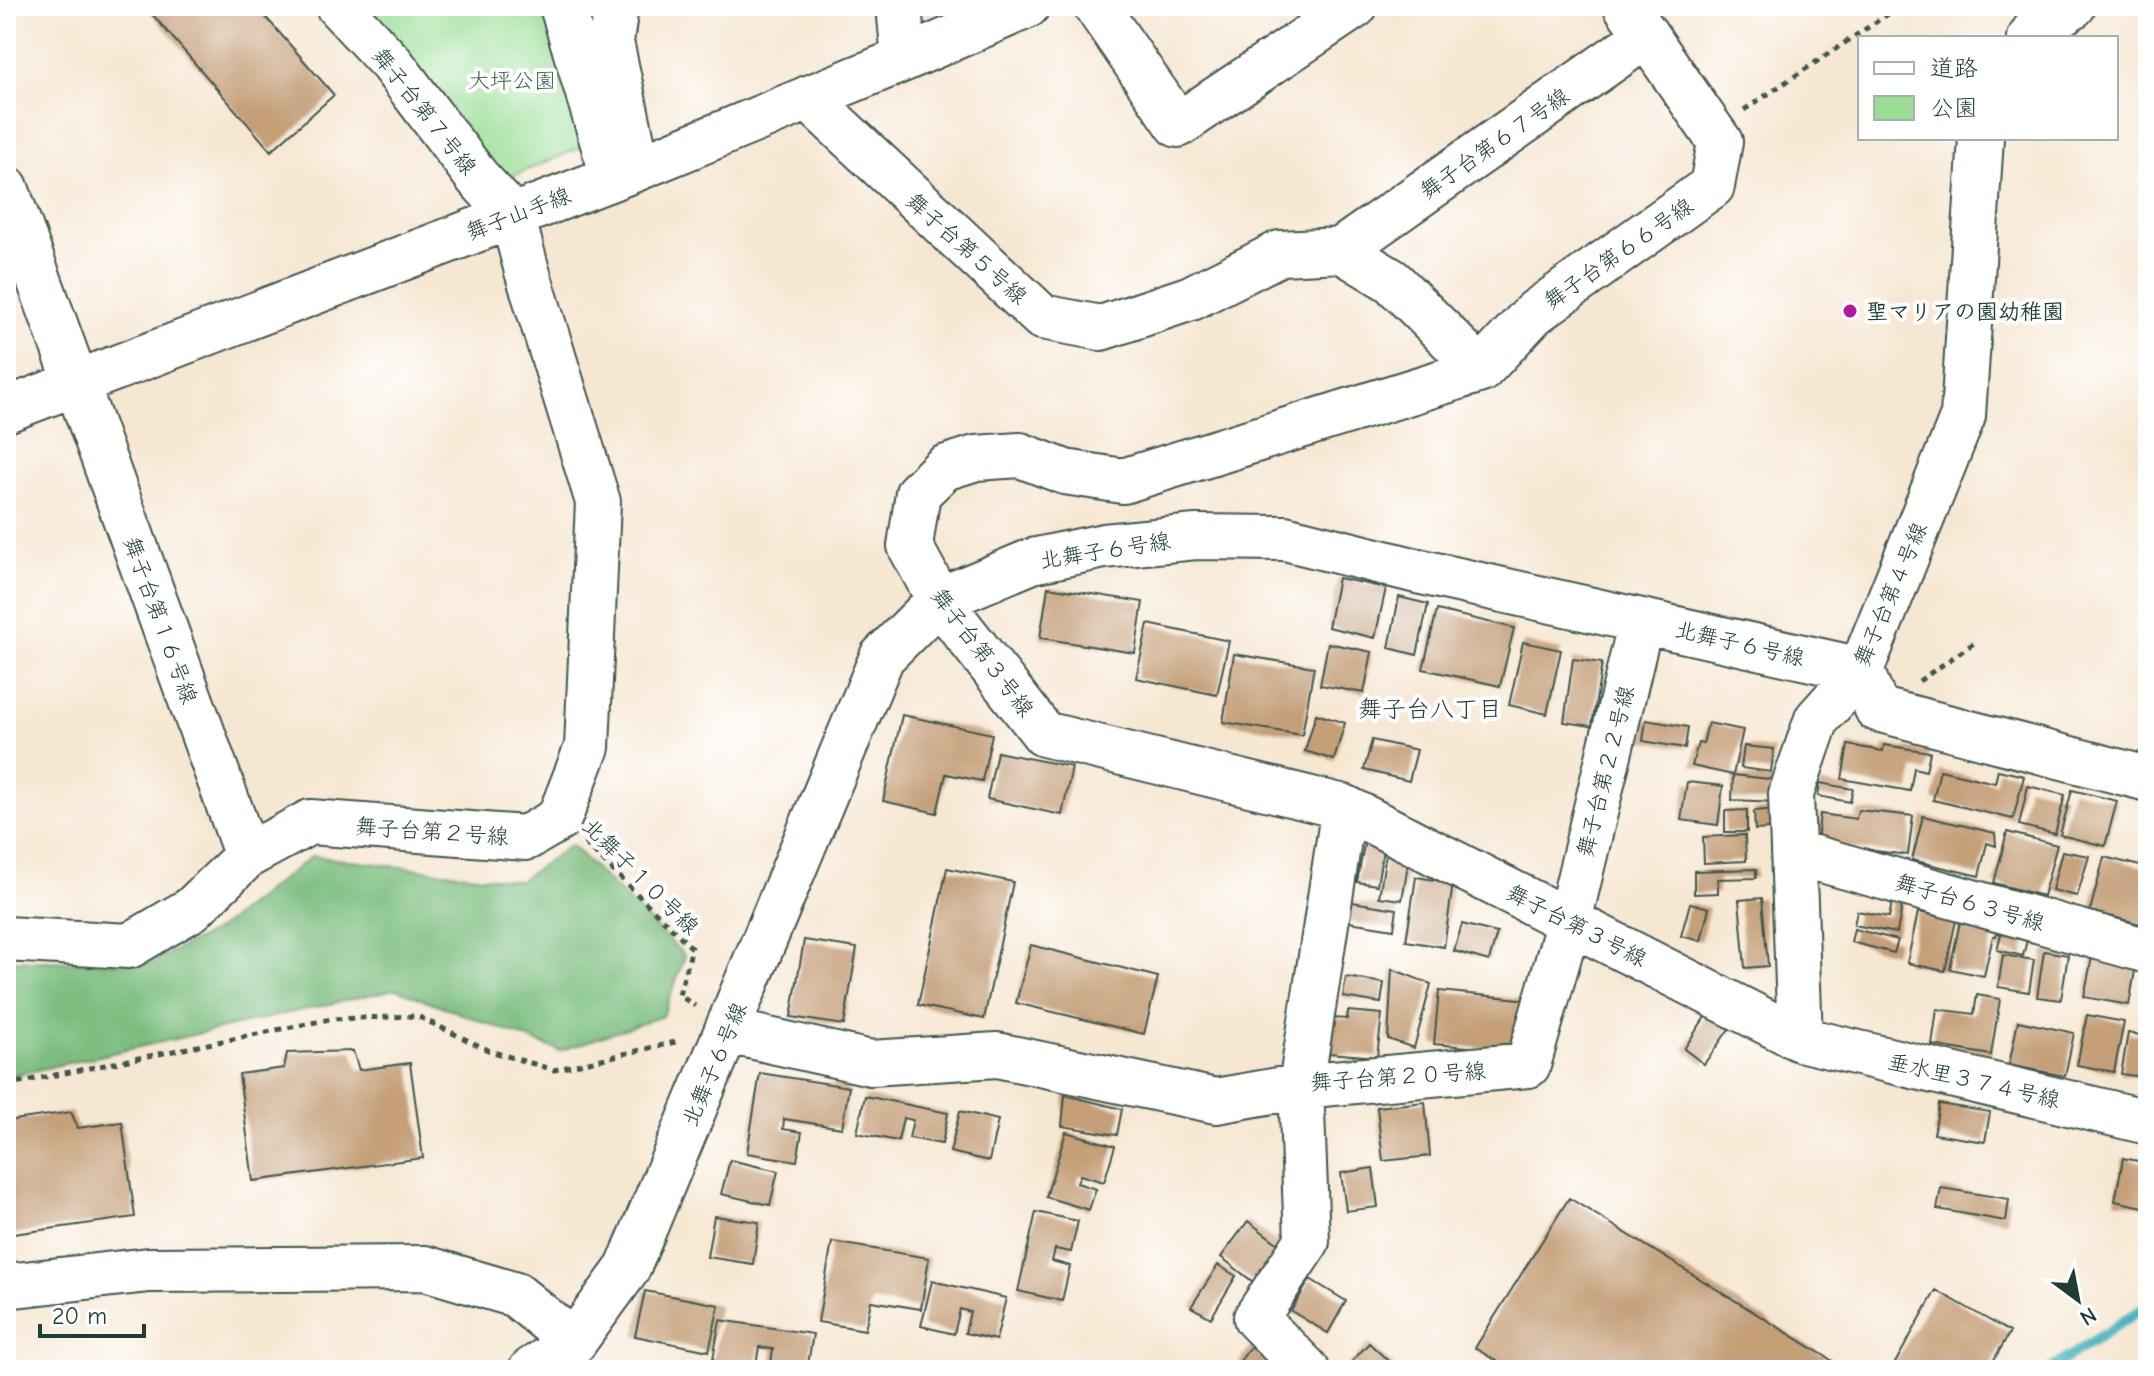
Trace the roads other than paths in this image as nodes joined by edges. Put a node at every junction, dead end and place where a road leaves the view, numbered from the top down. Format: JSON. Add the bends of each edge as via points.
{"nodes":[{"id":1,"x":338,"y":6,"type":"edge"},
{"id":2,"x":562,"y":6,"type":"edge"},
{"id":3,"x":616,"y":6,"type":"edge"},
{"id":4,"x":899,"y":6,"type":"edge"},
{"id":5,"x":1027,"y":6,"type":"edge"},
{"id":6,"x":1096,"y":6,"type":"edge"},
{"id":7,"x":1355,"y":6,"type":"edge"},
{"id":8,"x":2073,"y":6,"type":"edge"},
{"id":9,"x":1636,"y":21,"type":"edge"},
{"id":10,"x":2031,"y":36,"type":"edge"},
{"id":11,"x":904,"y":59,"type":"junction"},
{"id":12,"x":808,"y":98,"type":"junction"},
{"id":13,"x":1981,"y":140,"type":"edge"},
{"id":14,"x":625,"y":172,"type":"junction"},
{"id":15,"x":6,"y":188,"type":"edge"},
{"id":16,"x":512,"y":215,"type":"junction"},
{"id":17,"x":1341,"y":250,"type":"junction"},
{"id":18,"x":1481,"y":370,"type":"junction"},
{"id":19,"x":76,"y":384,"type":"junction"},
{"id":20,"x":6,"y":410,"type":"edge"},
{"id":21,"x":939,"y":600,"type":"junction"},
{"id":22,"x":1641,"y":621,"type":"junction"},
{"id":23,"x":1869,"y":690,"type":"junction"},
{"id":24,"x":2148,"y":779,"type":"edge"},
{"id":25,"x":1344,"y":807,"type":"junction"},
{"id":26,"x":1793,"y":852,"type":"junction"},
{"id":27,"x":247,"y":856,"type":"junction"},
{"id":28,"x":1569,"y":921,"type":"junction"},
{"id":29,"x":6,"y":939,"type":"edge"},
{"id":30,"x":2148,"y":951,"type":"edge"},
{"id":31,"x":728,"y":1031,"type":"junction"},
{"id":32,"x":1800,"y":1039,"type":"junction"},
{"id":33,"x":1301,"y":1086,"type":"junction"},
{"id":34,"x":2148,"y":1122,"type":"edge"},
{"id":35,"x":6,"y":1286,"type":"edge"},
{"id":36,"x":574,"y":1342,"type":"junction"},
{"id":37,"x":531,"y":1370,"type":"edge"},
{"id":38,"x":1307,"y":1370,"type":"edge"}],
"edges":[{"from":1,"to":16,"type":"street","name":"舞子台第７号線","via":[[392,64]]},
{"from":2,"to":14,"type":"street"},
{"from":3,"to":14,"type":"street","via":[[611,42]]},
{"from":4,"to":11,"type":"street"},
{"from":5,"to":11,"type":"street","name":"舞子山手線"},
{"from":6,"to":7,"type":"street","via":[[1178,125]]},
{"from":8,"to":10,"type":"street"},
{"from":9,"to":17,"type":"street","name":"舞子台第６７号線"},
{"from":9,"to":18,"type":"street","name":"舞子台第６６号線","via":[[1720,142],[1712,186],[1534,313]]},
{"from":11,"to":12,"type":"street","name":"舞子山手線"},
{"from":12,"to":14,"type":"street","name":"舞子山手線"},
{"from":12,"to":17,"type":"street","name":"舞子台第５号線","via":[[1042,317],[1101,328],[1191,298],[1280,253]]},
{"from":13,"to":23,"type":"street","name":"舞子台第４号線","via":[[1963,416]]},
{"from":14,"to":16,"type":"street","name":"舞子山手線"},
{"from":15,"to":19,"type":"street","name":"舞子台第１６号線"},
{"from":16,"to":19,"type":"street","name":"舞子山手線"},
{"from":16,"to":27,"type":"street","name":"舞子台第２号線","via":[[598,502],[587,747],[559,819],[526,838],[310,822]]},
{"from":17,"to":18,"type":"street","via":[[1392,281]]},
{"from":18,"to":21,"type":"street","name":"舞子台第３号線","via":[[1123,481],[1065,472],[1020,455],[976,458],[944,468],[918,493],[910,546]]},
{"from":19,"to":20,"type":"street","name":"舞子山手線"},
{"from":19,"to":27,"type":"street","name":"舞子台第１６号線"},
{"from":21,"to":22,"type":"street","name":"北舞子６号線","via":[[1032,561],[1104,546],[1196,537],[1285,538]]},
{"from":21,"to":25,"type":"street","name":"舞子台第３号線","via":[[1044,734]]},
{"from":21,"to":31,"type":"street","name":"北舞子６号線","via":[[882,657]]},
{"from":22,"to":23,"type":"street","name":"北舞子６号線"},
{"from":22,"to":28,"type":"street","name":"舞子台第２２号線"},
{"from":23,"to":24,"type":"street","name":"北舞子６号線"},
{"from":23,"to":26,"type":"street","name":"舞子台第４号線","via":[[1817,719],[1791,794]]},
{"from":25,"to":28,"type":"street","name":"舞子台第３号線"},
{"from":25,"to":33,"type":"street","name":"舞子台第２０号線"},
{"from":26,"to":30,"type":"street","name":"舞子台６３号線"},
{"from":26,"to":32,"type":"street","name":"舞子台第４号線"},
{"from":27,"to":29,"type":"street","name":"舞子台第２号線","via":[[192,909],[129,946]]},
{"from":28,"to":32,"type":"street","name":"舞子台第３号線"},
{"from":28,"to":33,"type":"street","name":"舞子台第２０号線","via":[[1528,1065]]},
{"from":31,"to":33,"type":"street","via":[[871,1063],[997,1055],[1216,1101]]},
{"from":31,"to":36,"type":"street","name":"北舞子６号線","via":[[628,1268]]},
{"from":32,"to":34,"type":"street","name":"垂水里３７４号線"},
{"from":33,"to":38,"type":"street","via":[[1307,1241],[1256,1318]]},
{"from":35,"to":36,"type":"street","via":[[149,1270],[425,1268],[516,1295]]},
{"from":36,"to":37,"type":"street","name":"北舞子６号線"}]}
